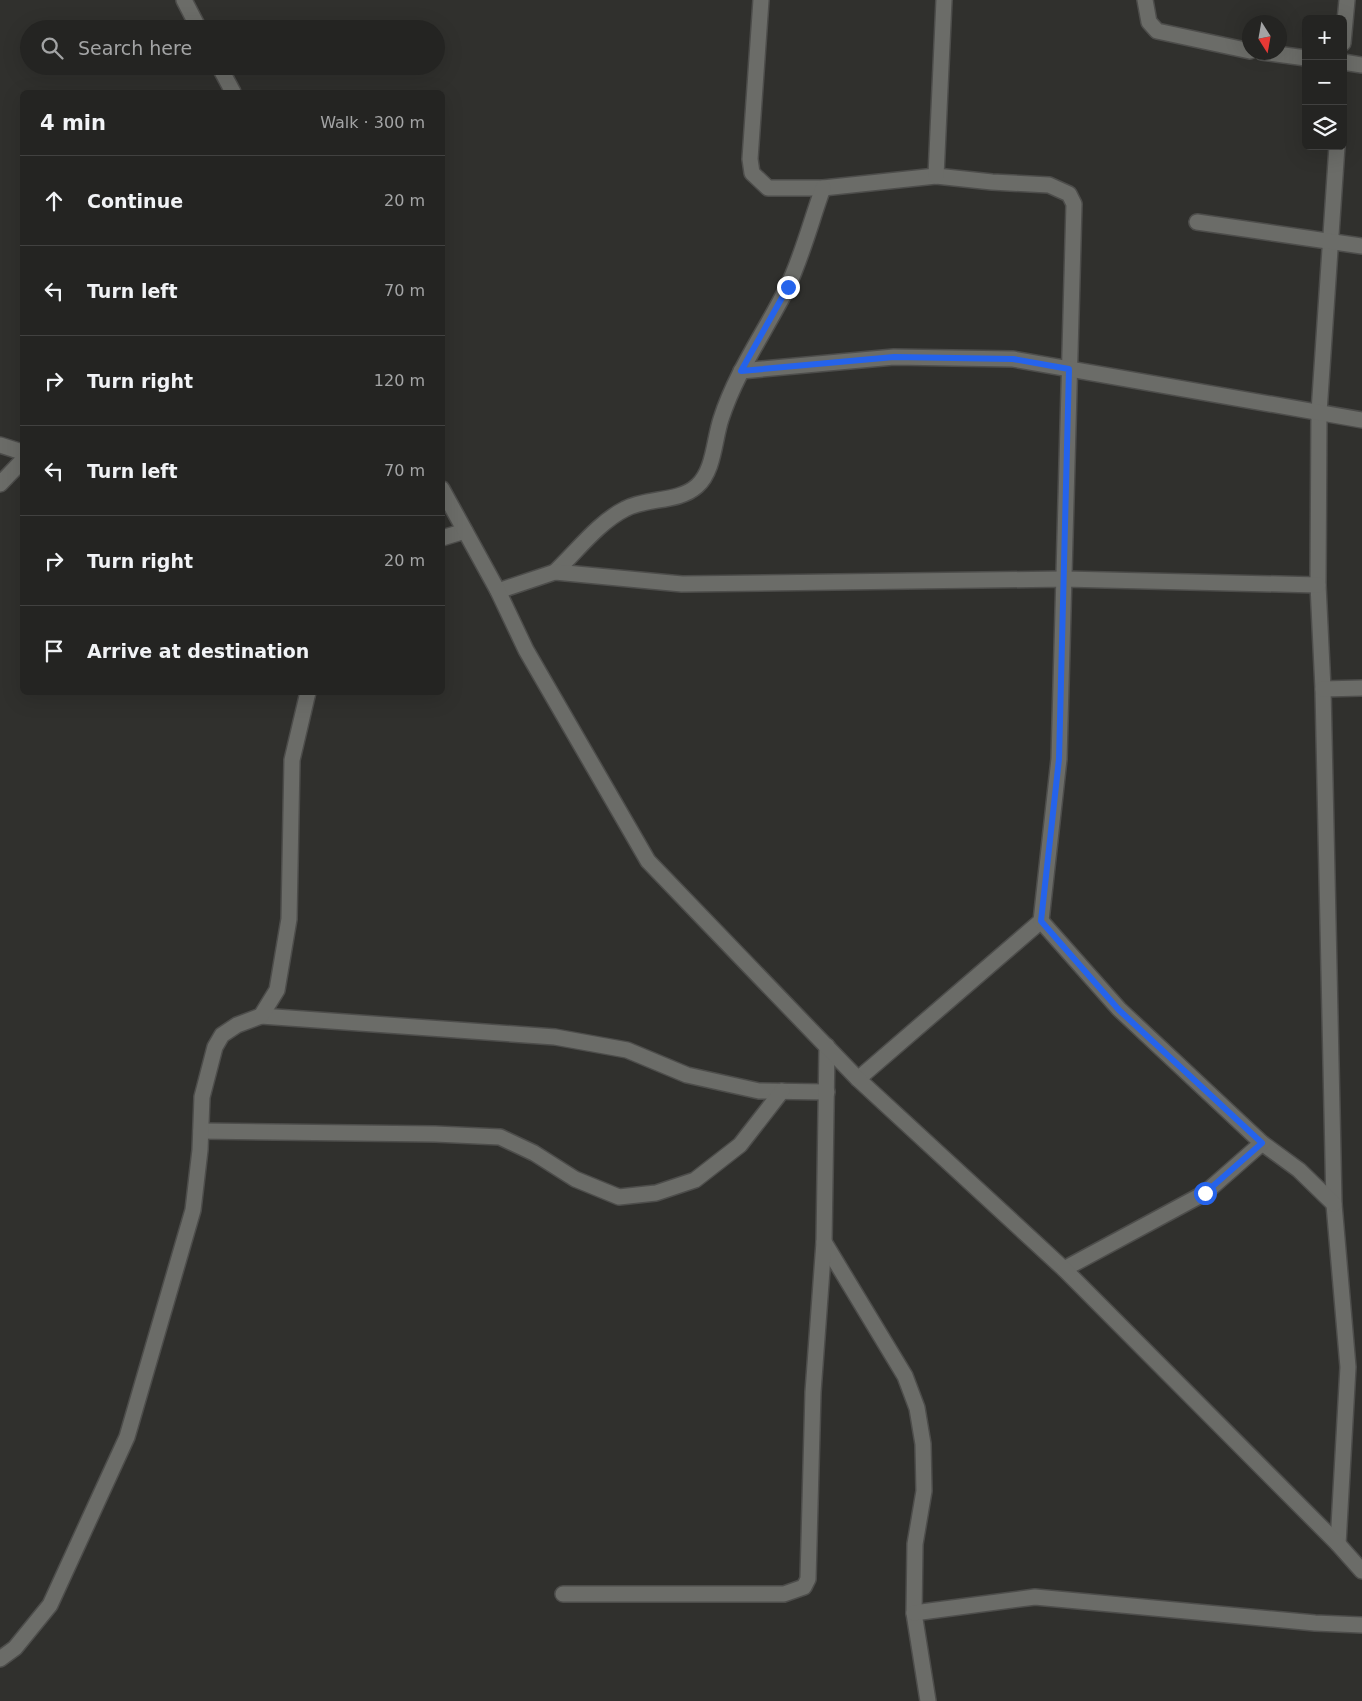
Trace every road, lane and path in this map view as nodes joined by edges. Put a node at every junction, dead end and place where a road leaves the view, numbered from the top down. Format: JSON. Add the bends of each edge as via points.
{"nodes":[{"id":1,"x":184,"y":0,"type":"edge"},
{"id":2,"x":761,"y":0,"type":"edge"},
{"id":3,"x":944,"y":0,"type":"edge"},
{"id":4,"x":1145,"y":0,"type":"edge"},
{"id":5,"x":1347,"y":0,"type":"edge"},
{"id":6,"x":1346,"y":15,"type":"edge"},
{"id":7,"x":194,"y":20,"type":"edge"},
{"id":8,"x":1242,"y":49,"type":"edge"},
{"id":9,"x":1287,"y":55,"type":"edge"},
{"id":10,"x":1302,"y":57,"type":"edge"},
{"id":11,"x":1347,"y":63,"type":"edge"},
{"id":12,"x":1362,"y":65,"type":"edge"},
{"id":13,"x":224,"y":75,"type":"edge"},
{"id":14,"x":232,"y":90,"type":"edge"},
{"id":15,"x":1337,"y":150,"type":"edge"},
{"id":16,"x":936,"y":176,"type":"junction"},
{"id":17,"x":823,"y":188,"type":"junction"},
{"id":18,"x":1197,"y":222,"type":"dead end"},
{"id":19,"x":1332,"y":241,"type":"junction"},
{"id":20,"x":1362,"y":246,"type":"edge"},
{"id":21,"x":1069,"y":369,"type":"junction"},
{"id":22,"x":741,"y":371,"type":"junction"},
{"id":23,"x":1319,"y":412,"type":"junction"},
{"id":24,"x":1362,"y":420,"type":"edge"},
{"id":25,"x":0,"y":445,"type":"edge"},
{"id":26,"x":20,"y":451,"type":"edge"},
{"id":27,"x":20,"y":463,"type":"edge"},
{"id":28,"x":0,"y":484,"type":"edge"},
{"id":29,"x":445,"y":494,"type":"edge"},
{"id":30,"x":465,"y":531,"type":"junction"},
{"id":31,"x":445,"y":537,"type":"edge"},
{"id":32,"x":556,"y":572,"type":"junction"},
{"id":33,"x":1064,"y":579,"type":"junction"},
{"id":34,"x":1318,"y":586,"type":"junction"},
{"id":35,"x":498,"y":592,"type":"junction"},
{"id":36,"x":1362,"y":688,"type":"edge"},
{"id":37,"x":1323,"y":689,"type":"junction"},
{"id":38,"x":307,"y":695,"type":"edge"},
{"id":39,"x":1041,"y":921,"type":"junction"},
{"id":40,"x":261,"y":1016,"type":"junction"},
{"id":41,"x":827,"y":1046,"type":"junction"},
{"id":42,"x":858,"y":1079,"type":"junction"},
{"id":43,"x":782,"y":1092,"type":"junction"},
{"id":44,"x":827,"y":1092,"type":"junction"},
{"id":45,"x":201,"y":1131,"type":"junction"},
{"id":46,"x":1262,"y":1143,"type":"junction"},
{"id":47,"x":1334,"y":1204,"type":"junction"},
{"id":48,"x":824,"y":1242,"type":"junction"},
{"id":49,"x":1064,"y":1269,"type":"junction"},
{"id":50,"x":1338,"y":1544,"type":"junction"},
{"id":51,"x":1362,"y":1571,"type":"edge"},
{"id":52,"x":563,"y":1594,"type":"dead end"},
{"id":53,"x":914,"y":1612,"type":"junction"},
{"id":54,"x":1362,"y":1625,"type":"edge"},
{"id":55,"x":0,"y":1658,"type":"edge"},
{"id":56,"x":928,"y":1701,"type":"edge"}],
"edges":[{"from":1,"to":7,"type":"street"},
{"from":2,"to":17,"type":"street","via":[[750,134],[752,173],[768,188]]},
{"from":3,"to":16,"type":"street"},
{"from":4,"to":8,"type":"street","via":[[1149,22],[1157,31]]},
{"from":5,"to":6,"type":"street"},
{"from":9,"to":10,"type":"street"},
{"from":11,"to":12,"type":"street"},
{"from":13,"to":14,"type":"street"},
{"from":15,"to":19,"type":"street"},
{"from":16,"to":17,"type":"street"},
{"from":16,"to":21,"type":"street","via":[[1049,185],[1069,194],[1074,204],[1074,233]]},
{"from":17,"to":22,"type":"street","via":[[788,287]]},
{"from":18,"to":19,"type":"street"},
{"from":19,"to":20,"type":"street"},
{"from":19,"to":23,"type":"street"},
{"from":21,"to":22,"type":"street","via":[[1013,359],[894,357]]},
{"from":21,"to":23,"type":"street"},
{"from":21,"to":33,"type":"street"},
{"from":22,"to":32,"type":"street","via":[[720,421],[709,467],[697,486],[677,497],[655,499],[626,508],[611,517]]},
{"from":23,"to":24,"type":"street"},
{"from":23,"to":34,"type":"street"},
{"from":25,"to":26,"type":"street"},
{"from":27,"to":28,"type":"street"},
{"from":29,"to":30,"type":"street"},
{"from":30,"to":31,"type":"street"},
{"from":30,"to":35,"type":"street"},
{"from":32,"to":33,"type":"street","via":[[682,584]]},
{"from":32,"to":35,"type":"street"},
{"from":33,"to":34,"type":"street"},
{"from":33,"to":39,"type":"street","via":[[1059,759]]},
{"from":34,"to":37,"type":"street"},
{"from":35,"to":41,"type":"street","via":[[526,650],[648,861]]},
{"from":36,"to":37,"type":"street"},
{"from":37,"to":47,"type":"street"},
{"from":38,"to":40,"type":"street","via":[[292,760],[290,919],[277,990]]},
{"from":39,"to":42,"type":"street"},
{"from":39,"to":46,"type":"street","via":[[1119,1010]]},
{"from":40,"to":43,"type":"street","via":[[554,1037],[627,1050],[686,1076],[759,1092]]},
{"from":40,"to":45,"type":"street","via":[[222,1035],[215,1047],[202,1097]]},
{"from":41,"to":42,"type":"street"},
{"from":41,"to":44,"type":"street"},
{"from":42,"to":49,"type":"street"},
{"from":43,"to":44,"type":"street"},
{"from":43,"to":45,"type":"street","via":[[740,1145],[695,1180],[656,1193],[619,1197],[575,1179],[534,1153],[500,1137]]},
{"from":44,"to":48,"type":"street"},
{"from":45,"to":55,"type":"street","via":[[193,1210],[127,1437],[50,1606],[16,1648]]},
{"from":46,"to":47,"type":"street","via":[[1299,1170]]},
{"from":46,"to":49,"type":"street","via":[[1205,1193]]},
{"from":47,"to":50,"type":"street","via":[[1348,1367]]},
{"from":48,"to":52,"type":"street","via":[[812,1392],[810,1566],[804,1587],[784,1594]]},
{"from":48,"to":53,"type":"street","via":[[905,1376],[917,1408],[923,1444],[924,1491],[915,1544]]},
{"from":49,"to":50,"type":"street"},
{"from":50,"to":51,"type":"street"},
{"from":53,"to":54,"type":"street","via":[[1036,1597]]},
{"from":53,"to":56,"type":"street"}]}
